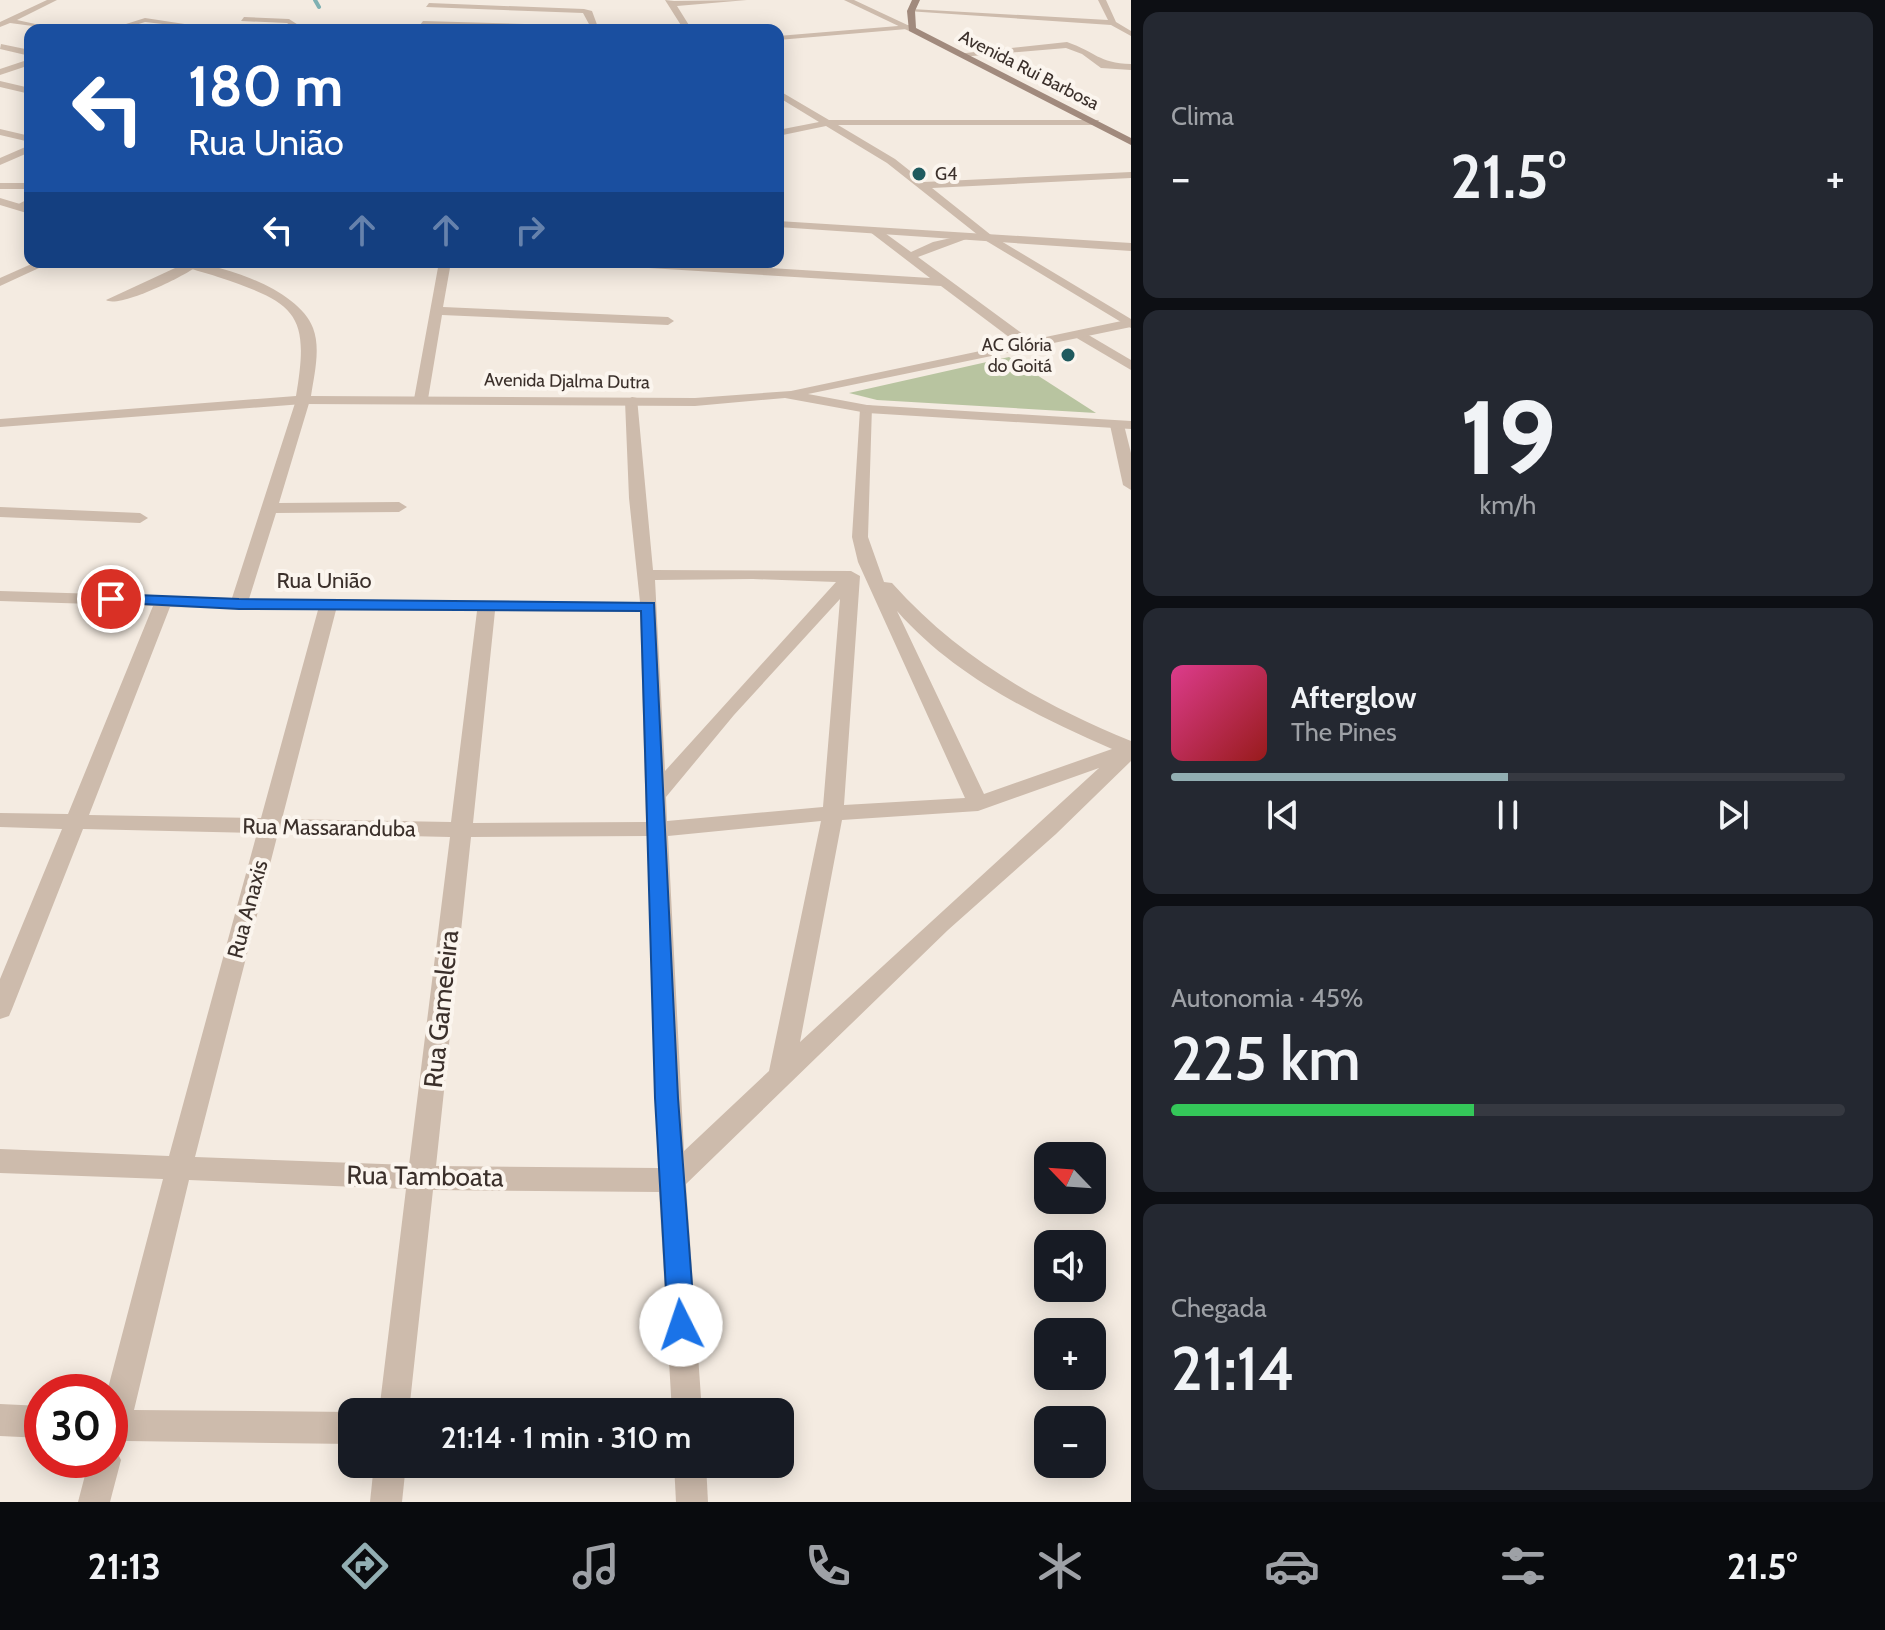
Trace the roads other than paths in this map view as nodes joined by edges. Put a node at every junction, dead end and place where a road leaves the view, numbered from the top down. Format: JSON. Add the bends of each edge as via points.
{"nodes":[{"id":1,"x":53,"y":0,"type":"edge"},
{"id":2,"x":743,"y":0,"type":"edge"},
{"id":3,"x":848,"y":0,"type":"edge"},
{"id":4,"x":916,"y":0,"type":"edge"},
{"id":5,"x":1102,"y":0,"type":"edge"},
{"id":6,"x":669,"y":2,"type":"edge"},
{"id":7,"x":433,"y":3,"type":"edge"},
{"id":8,"x":249,"y":10,"type":"dead end"},
{"id":9,"x":911,"y":11,"type":"junction"},
{"id":10,"x":244,"y":19,"type":"junction"},
{"id":11,"x":10,"y":21,"type":"junction"},
{"id":12,"x":1113,"y":23,"type":"junction"},
{"id":13,"x":26,"y":24,"type":"edge"},
{"id":14,"x":131,"y":24,"type":"edge"},
{"id":15,"x":171,"y":24,"type":"edge"},
{"id":16,"x":244,"y":24,"type":"edge"},
{"id":17,"x":293,"y":24,"type":"edge"},
{"id":18,"x":424,"y":24,"type":"edge"},
{"id":19,"x":593,"y":24,"type":"edge"},
{"id":20,"x":684,"y":24,"type":"edge"},
{"id":21,"x":0,"y":25,"type":"edge"},
{"id":22,"x":910,"y":28,"type":"junction"},
{"id":23,"x":1131,"y":34,"type":"edge"},
{"id":24,"x":784,"y":38,"type":"edge"},
{"id":25,"x":1,"y":47,"type":"edge"},
{"id":26,"x":24,"y":52,"type":"edge"},
{"id":27,"x":961,"y":54,"type":"junction"},
{"id":28,"x":24,"y":64,"type":"edge"},
{"id":29,"x":1131,"y":67,"type":"edge"},
{"id":30,"x":0,"y":72,"type":"edge"},
{"id":31,"x":0,"y":84,"type":"edge"},
{"id":32,"x":24,"y":90,"type":"edge"},
{"id":33,"x":784,"y":96,"type":"edge"},
{"id":34,"x":831,"y":122,"type":"junction"},
{"id":35,"x":1096,"y":122,"type":"junction"},
{"id":36,"x":0,"y":132,"type":"edge"},
{"id":37,"x":784,"y":132,"type":"edge"},
{"id":38,"x":24,"y":138,"type":"edge"},
{"id":39,"x":1131,"y":142,"type":"edge"},
{"id":40,"x":24,"y":151,"type":"edge"},
{"id":41,"x":0,"y":162,"type":"edge"},
{"id":42,"x":1131,"y":175,"type":"edge"},
{"id":43,"x":923,"y":185,"type":"junction"},
{"id":44,"x":0,"y":186,"type":"edge"},
{"id":45,"x":24,"y":186,"type":"edge"},
{"id":46,"x":0,"y":201,"type":"edge"},
{"id":47,"x":24,"y":206,"type":"edge"},
{"id":48,"x":784,"y":224,"type":"edge"},
{"id":49,"x":874,"y":230,"type":"junction"},
{"id":50,"x":965,"y":236,"type":"junction"},
{"id":51,"x":987,"y":237,"type":"junction"},
{"id":52,"x":1131,"y":247,"type":"edge"},
{"id":53,"x":909,"y":257,"type":"junction"},
{"id":54,"x":33,"y":268,"type":"edge"},
{"id":55,"x":181,"y":268,"type":"edge"},
{"id":56,"x":205,"y":268,"type":"edge"},
{"id":57,"x":444,"y":268,"type":"edge"},
{"id":58,"x":714,"y":268,"type":"edge"},
{"id":59,"x":0,"y":270,"type":"edge"},
{"id":60,"x":15,"y":276,"type":"junction"},
{"id":61,"x":0,"y":282,"type":"edge"},
{"id":62,"x":941,"y":282,"type":"junction"},
{"id":63,"x":112,"y":300,"type":"dead end"},
{"id":64,"x":436,"y":311,"type":"junction"},
{"id":65,"x":668,"y":321,"type":"dead end"},
{"id":66,"x":1130,"y":323,"type":"edge"},
{"id":67,"x":1080,"y":334,"type":"junction"},
{"id":68,"x":1026,"y":343,"type":"junction"},
{"id":69,"x":1131,"y":366,"type":"edge"},
{"id":70,"x":785,"y":394,"type":"junction"},
{"id":71,"x":421,"y":399,"type":"junction"},
{"id":72,"x":303,"y":400,"type":"junction"},
{"id":73,"x":632,"y":401,"type":"junction"},
{"id":74,"x":867,"y":409,"type":"junction"},
{"id":75,"x":0,"y":423,"type":"edge"},
{"id":76,"x":1124,"y":425,"type":"edge"},
{"id":77,"x":1131,"y":485,"type":"edge"},
{"id":78,"x":399,"y":507,"type":"dead end"},
{"id":79,"x":269,"y":508,"type":"junction"},
{"id":80,"x":0,"y":512,"type":"edge"},
{"id":81,"x":140,"y":518,"type":"dead end"},
{"id":82,"x":866,"y":562,"type":"junction"},
{"id":83,"x":646,"y":575,"type":"junction"},
{"id":84,"x":850,"y":577,"type":"junction"},
{"id":85,"x":0,"y":597,"type":"edge"},
{"id":86,"x":164,"y":601,"type":"junction"},
{"id":87,"x":239,"y":604,"type":"junction"},
{"id":88,"x":328,"y":605,"type":"junction"},
{"id":89,"x":487,"y":605,"type":"junction"},
{"id":90,"x":649,"y":607,"type":"junction"},
{"id":91,"x":1131,"y":749,"type":"edge"},
{"id":92,"x":657,"y":794,"type":"junction"},
{"id":93,"x":978,"y":804,"type":"junction"},
{"id":94,"x":833,"y":813,"type":"junction"},
{"id":95,"x":0,"y":820,"type":"edge"},
{"id":96,"x":74,"y":820,"type":"junction"},
{"id":97,"x":269,"y":827,"type":"junction"},
{"id":98,"x":658,"y":829,"type":"junction"},
{"id":99,"x":462,"y":830,"type":"junction"},
{"id":100,"x":0,"y":1009,"type":"edge"},
{"id":101,"x":781,"y":1076,"type":"junction"},
{"id":102,"x":0,"y":1161,"type":"edge"},
{"id":103,"x":179,"y":1168,"type":"junction"},
{"id":104,"x":422,"y":1178,"type":"junction"},
{"id":105,"x":672,"y":1180,"type":"junction"},
{"id":106,"x":126,"y":1374,"type":"edge"},
{"id":107,"x":396,"y":1398,"type":"edge"},
{"id":108,"x":686,"y":1398,"type":"edge"},
{"id":109,"x":0,"y":1420,"type":"edge"},
{"id":110,"x":24,"y":1421,"type":"edge"},
{"id":111,"x":338,"y":1428,"type":"edge"},
{"id":112,"x":128,"y":1431,"type":"edge"},
{"id":113,"x":100,"y":1478,"type":"edge"},
{"id":114,"x":389,"y":1478,"type":"edge"},
{"id":115,"x":691,"y":1478,"type":"edge"},
{"id":116,"x":94,"y":1502,"type":"edge"},
{"id":117,"x":386,"y":1502,"type":"edge"},
{"id":118,"x":692,"y":1502,"type":"edge"}],
"edges":[{"from":1,"to":11,"type":"street"},
{"from":2,"to":6,"type":"street"},
{"from":3,"to":22,"type":"street"},
{"from":4,"to":9,"type":"main road"},
{"from":5,"to":12,"type":"street"},
{"from":6,"to":20,"type":"street"},
{"from":7,"to":18,"type":"street","via":[[423,15]]},
{"from":7,"to":19,"type":"street","via":[[584,11]]},
{"from":8,"to":10,"type":"street"},
{"from":9,"to":12,"type":"street"},
{"from":9,"to":22,"type":"main road"},
{"from":10,"to":16,"type":"street"},
{"from":10,"to":17,"type":"street"},
{"from":11,"to":13,"type":"street"},
{"from":11,"to":21,"type":"street"},
{"from":12,"to":23,"type":"street"},
{"from":14,"to":15,"type":"street"},
{"from":22,"to":24,"type":"street"},
{"from":22,"to":27,"type":"main road","name":"Avenida Rui Barbosa"},
{"from":25,"to":26,"type":"street"},
{"from":27,"to":29,"type":"street","via":[[1067,45],[1104,66]]},
{"from":27,"to":35,"type":"main road","name":"Avenida Rui Barbosa"},
{"from":28,"to":30,"type":"street"},
{"from":31,"to":32,"type":"street"},
{"from":33,"to":34,"type":"street"},
{"from":34,"to":35,"type":"street"},
{"from":34,"to":37,"type":"street"},
{"from":34,"to":43,"type":"street"},
{"from":35,"to":39,"type":"main road","name":"Avenida Rui Barbosa"},
{"from":36,"to":38,"type":"street"},
{"from":40,"to":41,"type":"street"},
{"from":42,"to":43,"type":"street"},
{"from":43,"to":51,"type":"street"},
{"from":44,"to":45,"type":"street"},
{"from":46,"to":47,"type":"street"},
{"from":48,"to":49,"type":"street"},
{"from":49,"to":50,"type":"street"},
{"from":49,"to":53,"type":"street"},
{"from":50,"to":51,"type":"street"},
{"from":50,"to":53,"type":"street"},
{"from":51,"to":52,"type":"street"},
{"from":51,"to":66,"type":"street"},
{"from":53,"to":62,"type":"street"},
{"from":54,"to":60,"type":"street"},
{"from":55,"to":63,"type":"street"},
{"from":56,"to":72,"type":"street","via":[[299,310],[309,352]]},
{"from":57,"to":64,"type":"street"},
{"from":58,"to":62,"type":"street"},
{"from":59,"to":60,"type":"street"},
{"from":60,"to":61,"type":"street"},
{"from":62,"to":68,"type":"street"},
{"from":64,"to":65,"type":"street"},
{"from":64,"to":71,"type":"street"},
{"from":66,"to":67,"type":"street"},
{"from":67,"to":68,"type":"street"},
{"from":67,"to":69,"type":"street"},
{"from":68,"to":70,"type":"street"},
{"from":70,"to":73,"type":"street","name":"Avenida Djalma Dutra","via":[[709,402]]},
{"from":70,"to":74,"type":"street","name":"Avenida Djalma Dutra"},
{"from":71,"to":72,"type":"street","name":"Avenida Djalma Dutra"},
{"from":71,"to":73,"type":"street","name":"Avenida Djalma Dutra"},
{"from":72,"to":75,"type":"street","name":"Avenida Djalma Dutra"},
{"from":72,"to":79,"type":"street"},
{"from":73,"to":83,"type":"street"},
{"from":74,"to":76,"type":"street","name":"Avenida Djalma Dutra"},
{"from":74,"to":82,"type":"street","via":[[860,537]]},
{"from":76,"to":77,"type":"street"},
{"from":78,"to":79,"type":"street"},
{"from":79,"to":87,"type":"street"},
{"from":80,"to":81,"type":"street"},
{"from":82,"to":84,"type":"street"},
{"from":82,"to":91,"type":"street","via":[[934,640],[1054,717]]},
{"from":82,"to":93,"type":"street"},
{"from":83,"to":84,"type":"street"},
{"from":83,"to":90,"type":"street"},
{"from":84,"to":92,"type":"street"},
{"from":84,"to":94,"type":"street"},
{"from":85,"to":86,"type":"street","name":"Rua União"},
{"from":86,"to":87,"type":"street","name":"Rua União"},
{"from":86,"to":96,"type":"street"},
{"from":87,"to":88,"type":"street","name":"Rua União"},
{"from":88,"to":89,"type":"street","name":"Rua União"},
{"from":88,"to":97,"type":"street","name":"Rua Anaxis"},
{"from":89,"to":90,"type":"street","name":"Rua União"},
{"from":89,"to":99,"type":"street","name":"Rua Gameleira"},
{"from":90,"to":92,"type":"street"},
{"from":91,"to":93,"type":"street","name":"Rua Massaranduba"},
{"from":91,"to":101,"type":"street"},
{"from":92,"to":98,"type":"street"},
{"from":93,"to":94,"type":"street","name":"Rua Massaranduba"},
{"from":94,"to":98,"type":"street","name":"Rua Massaranduba"},
{"from":94,"to":101,"type":"street"},
{"from":95,"to":96,"type":"street","name":"Rua Massaranduba"},
{"from":96,"to":97,"type":"street","name":"Rua Massaranduba"},
{"from":96,"to":100,"type":"street"},
{"from":97,"to":99,"type":"street","name":"Rua Massaranduba"},
{"from":97,"to":103,"type":"street","name":"Rua Anaxis"},
{"from":98,"to":99,"type":"street","name":"Rua Massaranduba"},
{"from":98,"to":105,"type":"street"},
{"from":99,"to":104,"type":"street","name":"Rua Gameleira"},
{"from":101,"to":105,"type":"street"},
{"from":102,"to":103,"type":"street","name":"Rua Tamboata"},
{"from":103,"to":104,"type":"street","name":"Rua Tamboata"},
{"from":103,"to":106,"type":"street","name":"Rua Anaxis"},
{"from":104,"to":105,"type":"street","name":"Rua Tamboata"},
{"from":104,"to":107,"type":"street","name":"Rua Gameleira"},
{"from":105,"to":108,"type":"street"},
{"from":109,"to":110,"type":"street"},
{"from":111,"to":112,"type":"street"},
{"from":113,"to":116,"type":"street"},
{"from":114,"to":117,"type":"street"},
{"from":115,"to":118,"type":"street"}]}
